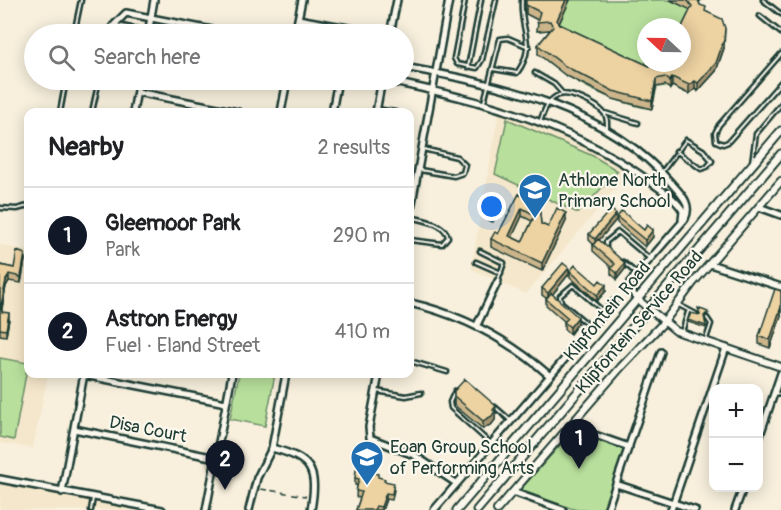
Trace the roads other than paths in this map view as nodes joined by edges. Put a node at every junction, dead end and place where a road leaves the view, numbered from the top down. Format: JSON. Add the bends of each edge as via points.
{"nodes":[{"id":1,"x":81,"y":0,"type":"edge"},
{"id":2,"x":154,"y":0,"type":"edge"},
{"id":3,"x":302,"y":0,"type":"edge"},
{"id":4,"x":397,"y":0,"type":"edge"},
{"id":5,"x":449,"y":0,"type":"edge"},
{"id":6,"x":465,"y":0,"type":"edge"},
{"id":7,"x":481,"y":0,"type":"edge"},
{"id":8,"x":496,"y":0,"type":"edge"},
{"id":9,"x":522,"y":0,"type":"edge"},
{"id":10,"x":763,"y":0,"type":"edge"},
{"id":11,"x":781,"y":14,"type":"edge"},
{"id":12,"x":760,"y":16,"type":"dead end"},
{"id":13,"x":151,"y":19,"type":"junction"},
{"id":14,"x":298,"y":20,"type":"junction"},
{"id":15,"x":76,"y":24,"type":"edge"},
{"id":16,"x":115,"y":24,"type":"edge"},
{"id":17,"x":150,"y":24,"type":"edge"},
{"id":18,"x":178,"y":24,"type":"edge"},
{"id":19,"x":297,"y":24,"type":"edge"},
{"id":20,"x":316,"y":24,"type":"edge"},
{"id":21,"x":392,"y":24,"type":"edge"},
{"id":22,"x":781,"y":33,"type":"edge"},
{"id":23,"x":529,"y":46,"type":"junction"},
{"id":24,"x":781,"y":54,"type":"edge"},
{"id":25,"x":468,"y":67,"type":"junction"},
{"id":26,"x":414,"y":69,"type":"edge"},
{"id":27,"x":493,"y":69,"type":"junction"},
{"id":28,"x":435,"y":73,"type":"junction"},
{"id":29,"x":535,"y":73,"type":"dead end"},
{"id":30,"x":781,"y":82,"type":"edge"},
{"id":31,"x":489,"y":84,"type":"junction"},
{"id":32,"x":414,"y":86,"type":"edge"},
{"id":33,"x":64,"y":90,"type":"edge"},
{"id":34,"x":97,"y":90,"type":"edge"},
{"id":35,"x":285,"y":90,"type":"edge"},
{"id":36,"x":336,"y":90,"type":"edge"},
{"id":37,"x":381,"y":90,"type":"edge"},
{"id":38,"x":433,"y":90,"type":"junction"},
{"id":39,"x":137,"y":92,"type":"joint"},
{"id":40,"x":563,"y":94,"type":"junction"},
{"id":41,"x":484,"y":102,"type":"junction"},
{"id":42,"x":548,"y":104,"type":"junction"},
{"id":43,"x":781,"y":104,"type":"edge"},
{"id":44,"x":61,"y":108,"type":"edge"},
{"id":45,"x":93,"y":108,"type":"edge"},
{"id":46,"x":134,"y":108,"type":"edge"},
{"id":47,"x":218,"y":108,"type":"edge"},
{"id":48,"x":281,"y":108,"type":"edge"},
{"id":49,"x":333,"y":108,"type":"edge"},
{"id":50,"x":377,"y":108,"type":"edge"},
{"id":51,"x":605,"y":113,"type":"junction"},
{"id":52,"x":540,"y":122,"type":"junction"},
{"id":53,"x":638,"y":123,"type":"dead end"},
{"id":54,"x":781,"y":131,"type":"edge"},
{"id":55,"x":608,"y":132,"type":"junction"},
{"id":56,"x":422,"y":148,"type":"junction"},
{"id":57,"x":676,"y":151,"type":"junction"},
{"id":58,"x":781,"y":154,"type":"edge"},
{"id":59,"x":751,"y":165,"type":"junction"},
{"id":60,"x":418,"y":170,"type":"junction"},
{"id":61,"x":662,"y":171,"type":"junction"},
{"id":62,"x":781,"y":181,"type":"edge"},
{"id":63,"x":651,"y":183,"type":"junction"},
{"id":64,"x":414,"y":192,"type":"edge"},
{"id":65,"x":24,"y":207,"type":"edge"},
{"id":66,"x":759,"y":207,"type":"junction"},
{"id":67,"x":0,"y":208,"type":"edge"},
{"id":68,"x":781,"y":215,"type":"edge"},
{"id":69,"x":414,"y":217,"type":"edge"},
{"id":70,"x":680,"y":225,"type":"junction"},
{"id":71,"x":414,"y":240,"type":"edge"},
{"id":72,"x":606,"y":248,"type":"edge"},
{"id":73,"x":480,"y":251,"type":"dead end"},
{"id":74,"x":615,"y":255,"type":"edge"},
{"id":75,"x":650,"y":259,"type":"junction"},
{"id":76,"x":476,"y":262,"type":"dead end"},
{"id":77,"x":710,"y":264,"type":"junction"},
{"id":78,"x":501,"y":273,"type":"junction"},
{"id":79,"x":637,"y":274,"type":"junction"},
{"id":80,"x":498,"y":281,"type":"joint"},
{"id":81,"x":781,"y":287,"type":"edge"},
{"id":82,"x":637,"y":299,"type":"junction"},
{"id":83,"x":614,"y":302,"type":"dead end"},
{"id":84,"x":414,"y":304,"type":"edge"},
{"id":85,"x":677,"y":304,"type":"junction"},
{"id":86,"x":649,"y":309,"type":"junction"},
{"id":87,"x":605,"y":312,"type":"junction"},
{"id":88,"x":688,"y":312,"type":"junction"},
{"id":89,"x":697,"y":315,"type":"edge"},
{"id":90,"x":707,"y":318,"type":"edge"},
{"id":91,"x":664,"y":322,"type":"junction"},
{"id":92,"x":477,"y":325,"type":"junction"},
{"id":93,"x":592,"y":328,"type":"junction"},
{"id":94,"x":681,"y":334,"type":"junction"},
{"id":95,"x":705,"y":342,"type":"junction"},
{"id":96,"x":726,"y":348,"type":"junction"},
{"id":97,"x":661,"y":352,"type":"dead end"},
{"id":98,"x":414,"y":362,"type":"edge"},
{"id":99,"x":781,"y":367,"type":"edge"},
{"id":100,"x":447,"y":372,"type":"dead end"},
{"id":101,"x":781,"y":373,"type":"edge"},
{"id":102,"x":550,"y":376,"type":"junction"},
{"id":103,"x":83,"y":378,"type":"edge"},
{"id":104,"x":104,"y":378,"type":"edge"},
{"id":105,"x":231,"y":378,"type":"edge"},
{"id":106,"x":285,"y":378,"type":"edge"},
{"id":107,"x":378,"y":378,"type":"edge"},
{"id":108,"x":457,"y":388,"type":"edge"},
{"id":109,"x":376,"y":391,"type":"junction"},
{"id":110,"x":421,"y":393,"type":"dead end"},
{"id":111,"x":778,"y":394,"type":"edge"},
{"id":112,"x":489,"y":402,"type":"edge"},
{"id":113,"x":226,"y":403,"type":"junction"},
{"id":114,"x":511,"y":421,"type":"junction"},
{"id":115,"x":569,"y":426,"type":"junction"},
{"id":116,"x":74,"y":429,"type":"junction"},
{"id":117,"x":760,"y":438,"type":"edge"},
{"id":118,"x":491,"y":444,"type":"junction"},
{"id":119,"x":629,"y":447,"type":"junction"},
{"id":120,"x":272,"y":448,"type":"junction"},
{"id":121,"x":216,"y":458,"type":"junction"},
{"id":122,"x":0,"y":479,"type":"edge"},
{"id":123,"x":456,"y":483,"type":"junction"},
{"id":124,"x":616,"y":484,"type":"junction"},
{"id":125,"x":62,"y":492,"type":"junction"},
{"id":126,"x":513,"y":492,"type":"junction"},
{"id":127,"x":742,"y":492,"type":"edge"},
{"id":128,"x":93,"y":497,"type":"junction"},
{"id":129,"x":673,"y":503,"type":"junction"},
{"id":130,"x":91,"y":510,"type":"edge"},
{"id":131,"x":162,"y":510,"type":"edge"},
{"id":132,"x":206,"y":510,"type":"edge"},
{"id":133,"x":249,"y":510,"type":"edge"},
{"id":134,"x":311,"y":510,"type":"edge"},
{"id":135,"x":434,"y":510,"type":"edge"},
{"id":136,"x":456,"y":510,"type":"edge"},
{"id":137,"x":477,"y":510,"type":"edge"},
{"id":138,"x":497,"y":510,"type":"edge"},
{"id":139,"x":563,"y":510,"type":"edge"},
{"id":140,"x":607,"y":510,"type":"edge"},
{"id":141,"x":671,"y":510,"type":"edge"},
{"id":142,"x":695,"y":510,"type":"edge"},
{"id":143,"x":735,"y":510,"type":"edge"}],
"edges":[{"from":1,"to":15,"type":"lane"},
{"from":2,"to":13,"type":"street"},
{"from":3,"to":14,"type":"street"},
{"from":4,"to":21,"type":"street"},
{"from":5,"to":28,"type":"street"},
{"from":6,"to":25,"type":"lane","via":[[454,58],[457,64]]},
{"from":7,"to":25,"type":"lane"},
{"from":8,"to":25,"type":"lane","via":[[481,64]]},
{"from":9,"to":23,"type":"lane"},
{"from":10,"to":11,"type":"lane"},
{"from":12,"to":22,"type":"lane"},
{"from":13,"to":16,"type":"street","via":[[126,14]]},
{"from":13,"to":17,"type":"street"},
{"from":13,"to":18,"type":"street"},
{"from":14,"to":19,"type":"street"},
{"from":14,"to":20,"type":"street"},
{"from":23,"to":27,"type":"lane","via":[[517,73]]},
{"from":23,"to":27,"type":"lane","via":[[502,38]]},
{"from":24,"to":30,"type":"lane","via":[[719,125],[716,141],[725,144],[732,139]]},
{"from":26,"to":28,"type":"street"},
{"from":27,"to":31,"type":"lane"},
{"from":28,"to":31,"type":"street"},
{"from":28,"to":38,"type":"street"},
{"from":29,"to":40,"type":"lane"},
{"from":31,"to":41,"type":"lane"},
{"from":31,"to":42,"type":"street"},
{"from":32,"to":38,"type":"street"},
{"from":33,"to":44,"type":"lane"},
{"from":34,"to":45,"type":"lane"},
{"from":35,"to":48,"type":"street"},
{"from":36,"to":49,"type":"street"},
{"from":37,"to":50,"type":"street"},
{"from":38,"to":41,"type":"street"},
{"from":38,"to":56,"type":"street"},
{"from":39,"to":46,"type":"street"},
{"from":39,"to":47,"type":"street"},
{"from":40,"to":42,"type":"lane"},
{"from":40,"to":51,"type":"lane"},
{"from":41,"to":52,"type":"street"},
{"from":42,"to":52,"type":"lane"},
{"from":42,"to":55,"type":"street"},
{"from":43,"to":59,"type":"lane","via":[[756,134]]},
{"from":51,"to":53,"type":"lane"},
{"from":51,"to":55,"type":"lane"},
{"from":52,"to":63,"type":"street","via":[[583,141]]},
{"from":54,"to":59,"type":"main road","name":"Klipfontein Road"},
{"from":55,"to":61,"type":"street"},
{"from":56,"to":60,"type":"street"},
{"from":56,"to":60,"type":"lane","via":[[462,159],[465,169],[454,176]]},
{"from":57,"to":57,"type":"lane","via":[[687,140],[712,161],[700,169]]},
{"from":57,"to":61,"type":"lane"},
{"from":58,"to":86,"type":"main road","name":"Klipfontein Road"},
{"from":59,"to":82,"type":"main road","name":"Klipfontein Road"},
{"from":60,"to":64,"type":"street"},
{"from":61,"to":63,"type":"street"},
{"from":61,"to":70,"type":"street","via":[[688,204],[687,216]]},
{"from":62,"to":66,"type":"street","name":"Klipfontein Service Road"},
{"from":63,"to":70,"type":"street","via":[[680,206],[684,215]]},
{"from":65,"to":67,"type":"lane"},
{"from":66,"to":68,"type":"street"},
{"from":66,"to":77,"type":"street","name":"Klipfontein Service Road"},
{"from":69,"to":71,"type":"lane","via":[[446,230],[448,237],[442,244]]},
{"from":70,"to":75,"type":"street"},
{"from":72,"to":75,"type":"lane","via":[[606,242],[618,232]]},
{"from":73,"to":78,"type":"lane","via":[[504,263]]},
{"from":74,"to":79,"type":"lane"},
{"from":75,"to":79,"type":"street"},
{"from":76,"to":78,"type":"lane"},
{"from":77,"to":81,"type":"street"},
{"from":77,"to":85,"type":"street","name":"Klipfontein Service Road"},
{"from":78,"to":80,"type":"lane"},
{"from":79,"to":82,"type":"street","via":[[630,286]]},
{"from":80,"to":92,"type":"street"},
{"from":82,"to":86,"type":"street"},
{"from":82,"to":136,"type":"main road","name":"Klipfontein Road"},
{"from":83,"to":87,"type":"street"},
{"from":84,"to":92,"type":"street"},
{"from":85,"to":88,"type":"lane"},
{"from":85,"to":91,"type":"street","name":"Klipfontein Service Road"},
{"from":86,"to":91,"type":"street"},
{"from":86,"to":137,"type":"main road","name":"Klipfontein Road"},
{"from":87,"to":93,"type":"street"},
{"from":87,"to":93,"type":"lane","via":[[574,286],[565,291],[561,302]]},
{"from":88,"to":89,"type":"lane"},
{"from":88,"to":94,"type":"lane"},
{"from":90,"to":95,"type":"lane","via":[[711,322]]},
{"from":91,"to":94,"type":"street"},
{"from":91,"to":115,"type":"street","name":"Klipfontein Service Road"},
{"from":92,"to":102,"type":"street"},
{"from":93,"to":102,"type":"street"},
{"from":94,"to":95,"type":"street"},
{"from":95,"to":96,"type":"street"},
{"from":96,"to":99,"type":"street"},
{"from":96,"to":129,"type":"street"},
{"from":97,"to":119,"type":"street"},
{"from":98,"to":100,"type":"lane"},
{"from":101,"to":111,"type":"street"},
{"from":102,"to":114,"type":"street"},
{"from":103,"to":116,"type":"street"},
{"from":104,"to":113,"type":"street"},
{"from":105,"to":113,"type":"street"},
{"from":106,"to":120,"type":"street"},
{"from":107,"to":109,"type":"street"},
{"from":108,"to":118,"type":"lane","via":[[451,408]]},
{"from":109,"to":110,"type":"lane","via":[[406,396]]},
{"from":109,"to":123,"type":"street","via":[[370,438],[414,455]]},
{"from":111,"to":117,"type":"street"},
{"from":112,"to":114,"type":"lane"},
{"from":113,"to":121,"type":"street"},
{"from":114,"to":118,"type":"street"},
{"from":115,"to":119,"type":"street"},
{"from":115,"to":126,"type":"street","name":"Klipfontein Service Road"},
{"from":116,"to":121,"type":"street","name":"Disa Court"},
{"from":116,"to":125,"type":"street"},
{"from":118,"to":123,"type":"street"},
{"from":119,"to":124,"type":"street"},
{"from":120,"to":133,"type":"street"},
{"from":120,"to":134,"type":"street","via":[[305,461],[313,474]]},
{"from":121,"to":132,"type":"street"},
{"from":122,"to":125,"type":"street"},
{"from":123,"to":135,"type":"street"},
{"from":124,"to":129,"type":"street"},
{"from":124,"to":140,"type":"street"},
{"from":125,"to":128,"type":"street"},
{"from":126,"to":138,"type":"street","name":"Klipfontein Service Road"},
{"from":126,"to":139,"type":"street"},
{"from":127,"to":143,"type":"street"},
{"from":128,"to":130,"type":"lane"},
{"from":128,"to":131,"type":"street"},
{"from":129,"to":141,"type":"street"},
{"from":129,"to":142,"type":"street"}]}
